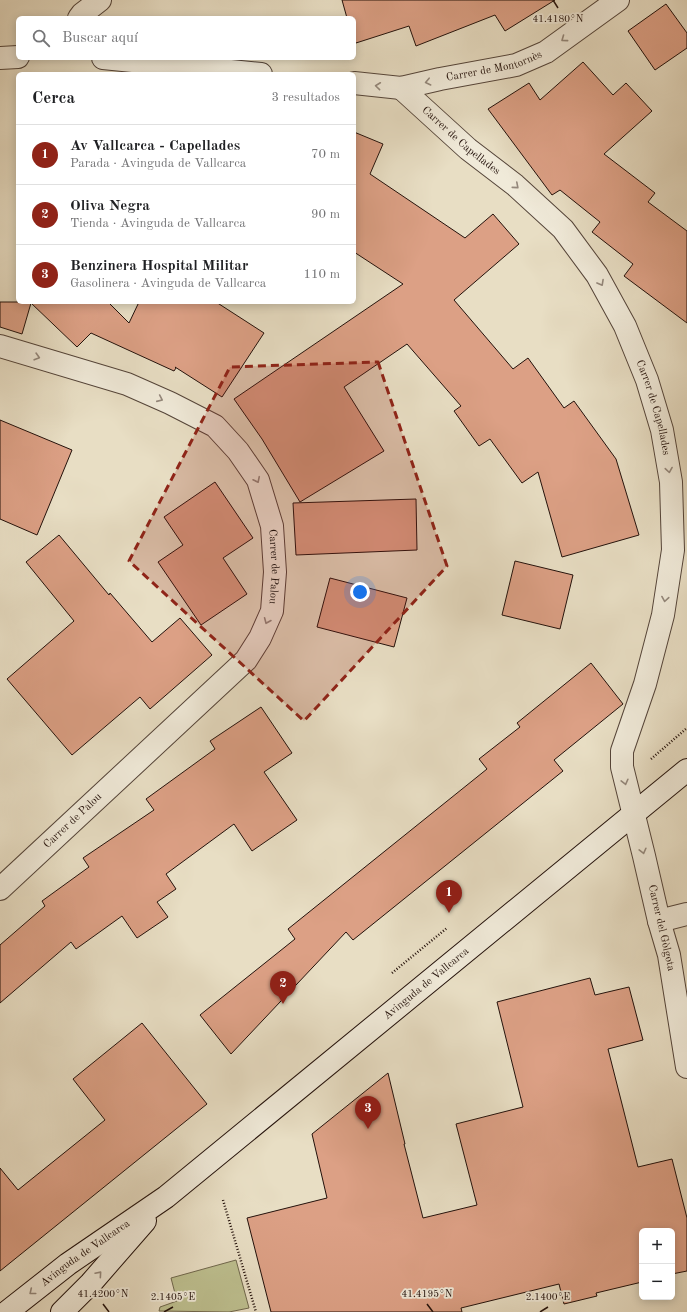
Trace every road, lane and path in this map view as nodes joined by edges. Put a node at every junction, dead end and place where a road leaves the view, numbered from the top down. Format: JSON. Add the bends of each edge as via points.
{"nodes":[{"id":1,"x":100,"y":0,"type":"edge"},
{"id":2,"x":618,"y":0,"type":"edge"},
{"id":3,"x":80,"y":16,"type":"edge"},
{"id":4,"x":16,"y":57,"type":"edge"},
{"id":5,"x":0,"y":58,"type":"edge"},
{"id":6,"x":123,"y":60,"type":"edge"},
{"id":7,"x":241,"y":72,"type":"edge"},
{"id":8,"x":356,"y":83,"type":"edge"},
{"id":9,"x":401,"y":88,"type":"junction"},
{"id":10,"x":0,"y":346,"type":"edge"},
{"id":11,"x":687,"y":728,"type":"edge"},
{"id":12,"x":650,"y":760,"type":"dead end"},
{"id":13,"x":687,"y":770,"type":"edge"},
{"id":14,"x":633,"y":813,"type":"junction"},
{"id":15,"x":0,"y":889,"type":"edge"},
{"id":16,"x":687,"y":914,"type":"edge"},
{"id":17,"x":659,"y":921,"type":"junction"},
{"id":18,"x":687,"y":1067,"type":"edge"},
{"id":19,"x":166,"y":1197,"type":"junction"},
{"id":20,"x":223,"y":1200,"type":"dead end"},
{"id":21,"x":7,"y":1312,"type":"edge"},
{"id":22,"x":62,"y":1312,"type":"edge"},
{"id":23,"x":256,"y":1312,"type":"edge"}],
"edges":[{"from":1,"to":3,"type":"street"},
{"from":2,"to":9,"type":"street","name":"Carrer de Montornès","one_way":true,"via":[[546,52],[516,65]]},
{"from":4,"to":5,"type":"street"},
{"from":6,"to":7,"type":"street"},
{"from":9,"to":8,"type":"street","name":"Carrer de Montornès","one_way":true},
{"from":9,"to":14,"type":"street","name":"Carrer de Capellades","one_way":true,"via":[[468,149],[515,185],[563,229],[597,275],[625,326],[647,380],[662,430],[671,482],[672,550],[663,615],[645,684],[622,751],[622,767]]},
{"from":10,"to":15,"type":"street","name":"Carrer de Palou","one_way":true,"via":[[127,384],[215,426],[238,451],[258,480],[272,526],[275,572],[272,611],[260,638],[246,660]]},
{"from":11,"to":12,"type":"path"},
{"from":13,"to":14,"type":"street","name":"Avinguda de Vallcarca"},
{"from":14,"to":17,"type":"street","name":"Carrer del Gòlgota","one_way":true},
{"from":14,"to":19,"type":"street","name":"Avinguda de Vallcarca"},
{"from":16,"to":17,"type":"street"},
{"from":17,"to":18,"type":"street","name":"Carrer del Gòlgota","via":[[669,955]]},
{"from":19,"to":21,"type":"street","name":"Avinguda de Vallcarca","one_way":true,"via":[[68,1264]]},
{"from":22,"to":19,"type":"street","name":"Avinguda de Vallcarca","one_way":true},
{"from":20,"to":23,"type":"path"}]}
